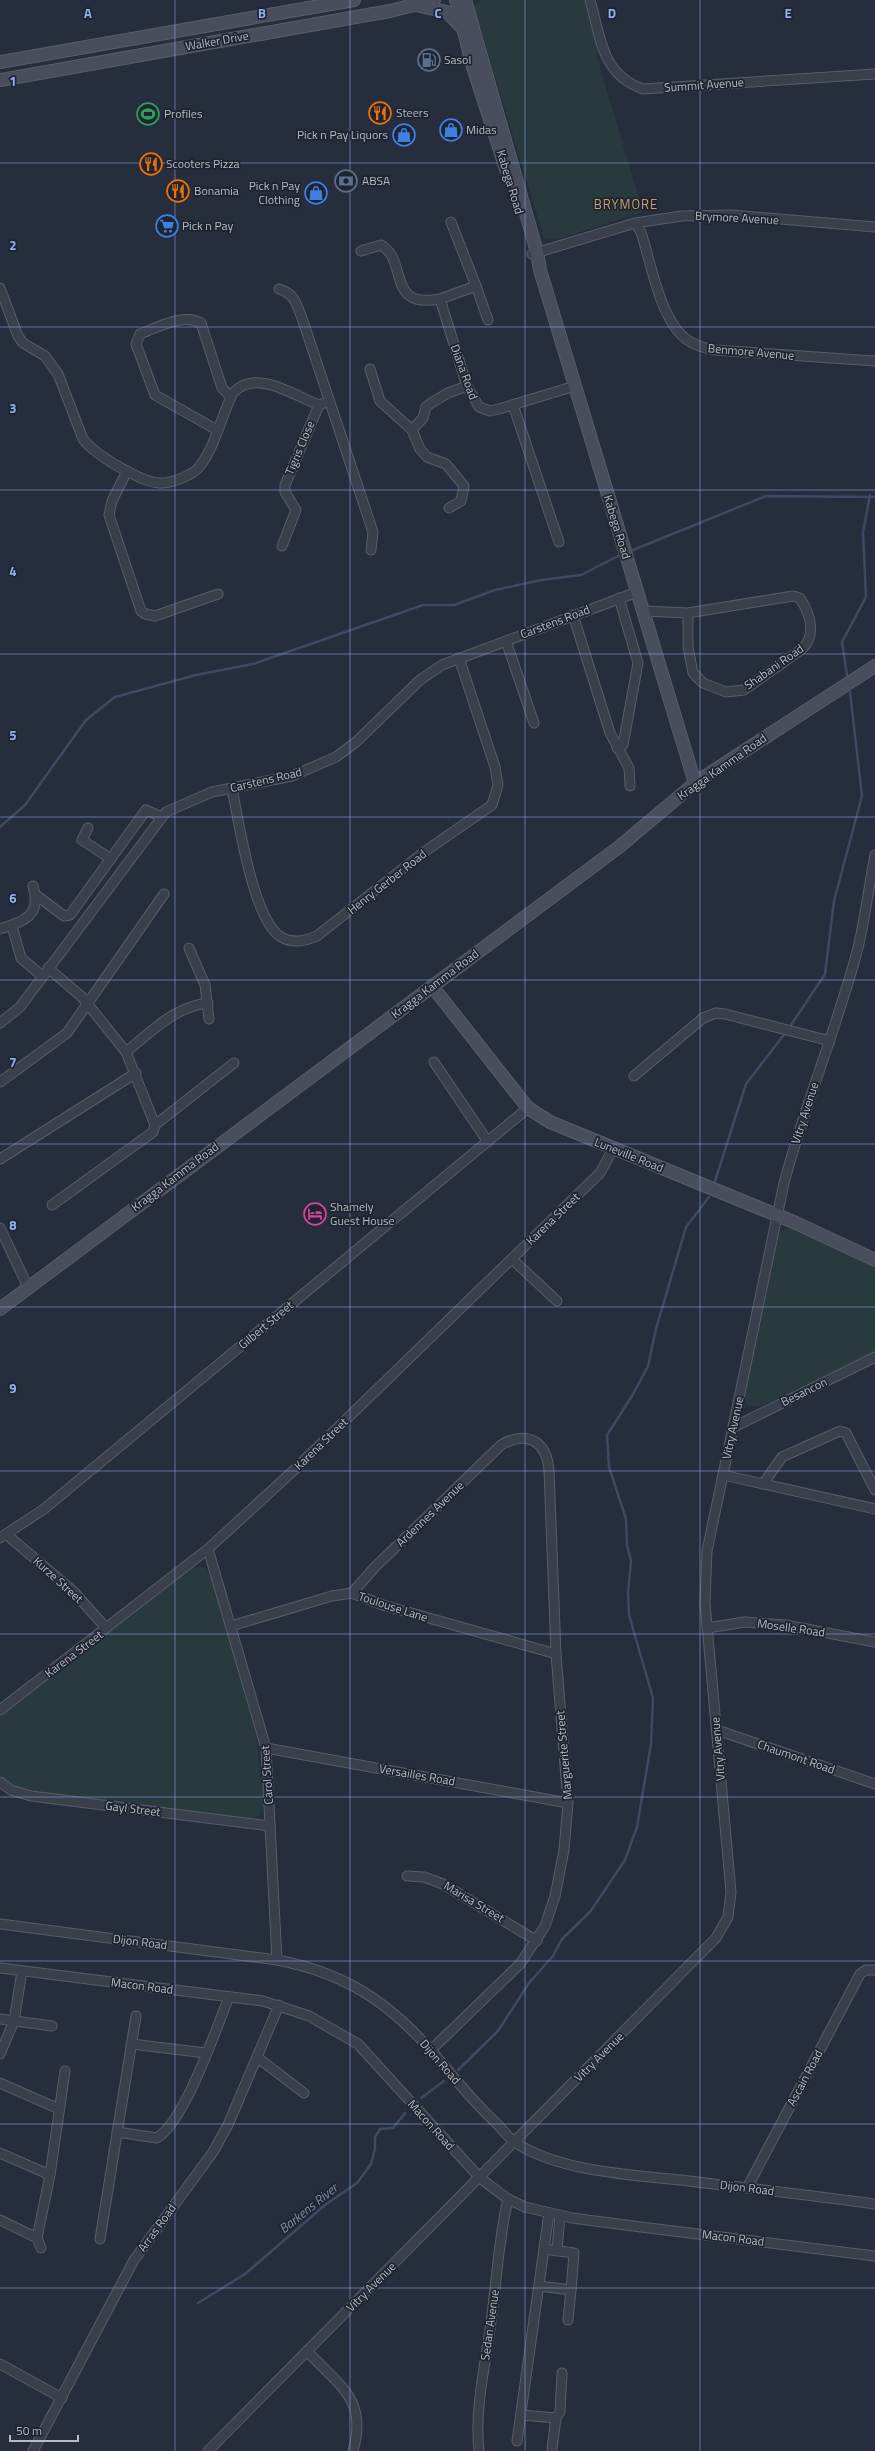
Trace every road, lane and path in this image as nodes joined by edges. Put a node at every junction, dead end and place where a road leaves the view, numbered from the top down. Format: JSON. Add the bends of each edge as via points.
{"nodes":[{"id":1,"x":354,"y":0,"type":"edge"},
{"id":2,"x":434,"y":0,"type":"edge"},
{"id":3,"x":456,"y":0,"type":"edge"},
{"id":4,"x":465,"y":0,"type":"edge"},
{"id":5,"x":590,"y":0,"type":"edge"},
{"id":6,"x":415,"y":6,"type":"junction"},
{"id":7,"x":464,"y":30,"type":"junction"},
{"id":8,"x":0,"y":62,"type":"edge"},
{"id":9,"x":875,"y":74,"type":"edge"},
{"id":10,"x":0,"y":80,"type":"edge"},
{"id":11,"x":451,"y":222,"type":"dead end"},
{"id":12,"x":635,"y":223,"type":"junction"},
{"id":13,"x":875,"y":227,"type":"edge"},
{"id":14,"x":361,"y":251,"type":"dead end"},
{"id":15,"x":535,"y":253,"type":"junction"},
{"id":16,"x":476,"y":286,"type":"junction"},
{"id":17,"x":0,"y":288,"type":"edge"},
{"id":18,"x":279,"y":289,"type":"dead end"},
{"id":19,"x":440,"y":299,"type":"junction"},
{"id":20,"x":488,"y":320,"type":"dead end"},
{"id":21,"x":875,"y":361,"type":"edge"},
{"id":22,"x":370,"y":369,"type":"dead end"},
{"id":23,"x":467,"y":386,"type":"junction"},
{"id":24,"x":575,"y":386,"type":"junction"},
{"id":25,"x":231,"y":397,"type":"junction"},
{"id":26,"x":329,"y":402,"type":"junction"},
{"id":27,"x":318,"y":405,"type":"junction"},
{"id":28,"x":513,"y":405,"type":"junction"},
{"id":29,"x":217,"y":430,"type":"junction"},
{"id":30,"x":412,"y":430,"type":"junction"},
{"id":31,"x":127,"y":470,"type":"junction"},
{"id":32,"x":449,"y":508,"type":"dead end"},
{"id":33,"x":558,"y":542,"type":"dead end"},
{"id":34,"x":282,"y":546,"type":"dead end"},
{"id":35,"x":371,"y":550,"type":"dead end"},
{"id":36,"x":635,"y":587,"type":"junction"},
{"id":37,"x":218,"y":594,"type":"dead end"},
{"id":38,"x":618,"y":598,"type":"junction"},
{"id":39,"x":644,"y":611,"type":"junction"},
{"id":40,"x":688,"y":613,"type":"junction"},
{"id":41,"x":573,"y":615,"type":"junction"},
{"id":42,"x":506,"y":641,"type":"junction"},
{"id":43,"x":459,"y":658,"type":"junction"},
{"id":44,"x":875,"y":666,"type":"edge"},
{"id":45,"x":534,"y":723,"type":"dead end"},
{"id":46,"x":617,"y":748,"type":"junction"},
{"id":47,"x":696,"y":783,"type":"junction"},
{"id":48,"x":630,"y":786,"type":"dead end"},
{"id":49,"x":232,"y":789,"type":"junction"},
{"id":50,"x":162,"y":818,"type":"junction"},
{"id":51,"x":88,"y":828,"type":"dead end"},
{"id":52,"x":875,"y":855,"type":"edge"},
{"id":53,"x":111,"y":859,"type":"junction"},
{"id":54,"x":164,"y":894,"type":"dead end"},
{"id":55,"x":12,"y":926,"type":"junction"},
{"id":56,"x":0,"y":929,"type":"edge"},
{"id":57,"x":189,"y":948,"type":"dead end"},
{"id":58,"x":48,"y":968,"type":"junction"},
{"id":59,"x":42,"y":976,"type":"junction"},
{"id":60,"x":432,"y":986,"type":"junction"},
{"id":61,"x":208,"y":1002,"type":"junction"},
{"id":62,"x":87,"y":1003,"type":"junction"},
{"id":63,"x":209,"y":1019,"type":"dead end"},
{"id":64,"x":0,"y":1023,"type":"edge"},
{"id":65,"x":830,"y":1041,"type":"junction"},
{"id":66,"x":126,"y":1052,"type":"junction"},
{"id":67,"x":434,"y":1062,"type":"dead end"},
{"id":68,"x":234,"y":1063,"type":"dead end"},
{"id":69,"x":136,"y":1074,"type":"junction"},
{"id":70,"x":634,"y":1076,"type":"dead end"},
{"id":71,"x":0,"y":1082,"type":"edge"},
{"id":72,"x":528,"y":1108,"type":"junction"},
{"id":73,"x":155,"y":1125,"type":"junction"},
{"id":74,"x":488,"y":1142,"type":"junction"},
{"id":75,"x":614,"y":1149,"type":"junction"},
{"id":76,"x":0,"y":1159,"type":"edge"},
{"id":77,"x":52,"y":1206,"type":"dead end"},
{"id":78,"x":777,"y":1215,"type":"junction"},
{"id":79,"x":0,"y":1228,"type":"edge"},
{"id":80,"x":512,"y":1259,"type":"junction"},
{"id":81,"x":875,"y":1260,"type":"edge"},
{"id":82,"x":28,"y":1287,"type":"junction"},
{"id":83,"x":557,"y":1301,"type":"dead end"},
{"id":84,"x":0,"y":1309,"type":"edge"},
{"id":85,"x":875,"y":1357,"type":"edge"},
{"id":86,"x":734,"y":1427,"type":"junction"},
{"id":87,"x":511,"y":1439,"type":"joint"},
{"id":88,"x":724,"y":1474,"type":"junction"},
{"id":89,"x":763,"y":1484,"type":"junction"},
{"id":90,"x":875,"y":1490,"type":"edge"},
{"id":91,"x":875,"y":1509,"type":"edge"},
{"id":92,"x":3,"y":1537,"type":"edge"},
{"id":93,"x":208,"y":1549,"type":"junction"},
{"id":94,"x":352,"y":1593,"type":"junction"},
{"id":95,"x":231,"y":1626,"type":"junction"},
{"id":96,"x":106,"y":1628,"type":"junction"},
{"id":97,"x":707,"y":1628,"type":"junction"},
{"id":98,"x":875,"y":1642,"type":"edge"},
{"id":99,"x":556,"y":1654,"type":"junction"},
{"id":100,"x":0,"y":1710,"type":"edge"},
{"id":101,"x":717,"y":1730,"type":"junction"},
{"id":102,"x":266,"y":1748,"type":"junction"},
{"id":103,"x":0,"y":1782,"type":"edge"},
{"id":104,"x":875,"y":1784,"type":"edge"},
{"id":105,"x":568,"y":1802,"type":"junction"},
{"id":106,"x":270,"y":1826,"type":"junction"},
{"id":107,"x":407,"y":1876,"type":"dead end"},
{"id":108,"x":0,"y":1924,"type":"edge"},
{"id":109,"x":537,"y":1941,"type":"junction"},
{"id":110,"x":277,"y":1960,"type":"junction"},
{"id":111,"x":0,"y":1968,"type":"edge"},
{"id":112,"x":871,"y":1970,"type":"edge"},
{"id":113,"x":22,"y":1971,"type":"junction"},
{"id":114,"x":229,"y":1997,"type":"junction"},
{"id":115,"x":279,"y":2005,"type":"junction"},
{"id":116,"x":136,"y":2016,"type":"dead end"},
{"id":117,"x":0,"y":2019,"type":"edge"},
{"id":118,"x":14,"y":2021,"type":"junction"},
{"id":119,"x":52,"y":2026,"type":"dead end"},
{"id":120,"x":131,"y":2044,"type":"junction"},
{"id":121,"x":431,"y":2050,"type":"junction"},
{"id":122,"x":206,"y":2053,"type":"junction"},
{"id":123,"x":0,"y":2054,"type":"edge"},
{"id":124,"x":256,"y":2057,"type":"junction"},
{"id":125,"x":65,"y":2071,"type":"dead end"},
{"id":126,"x":0,"y":2083,"type":"edge"},
{"id":127,"x":304,"y":2093,"type":"dead end"},
{"id":128,"x":59,"y":2109,"type":"junction"},
{"id":129,"x":117,"y":2132,"type":"junction"},
{"id":130,"x":516,"y":2143,"type":"junction"},
{"id":131,"x":0,"y":2153,"type":"edge"},
{"id":132,"x":50,"y":2175,"type":"junction"},
{"id":133,"x":480,"y":2178,"type":"junction"},
{"id":134,"x":747,"y":2188,"type":"junction"},
{"id":135,"x":508,"y":2199,"type":"junction"},
{"id":136,"x":875,"y":2204,"type":"edge"},
{"id":137,"x":549,"y":2213,"type":"junction"},
{"id":138,"x":560,"y":2215,"type":"junction"},
{"id":139,"x":0,"y":2220,"type":"edge"},
{"id":140,"x":37,"y":2238,"type":"junction"},
{"id":141,"x":100,"y":2239,"type":"dead end"},
{"id":142,"x":41,"y":2248,"type":"dead end"},
{"id":143,"x":544,"y":2249,"type":"junction"},
{"id":144,"x":557,"y":2251,"type":"junction"},
{"id":145,"x":875,"y":2256,"type":"edge"},
{"id":146,"x":538,"y":2286,"type":"junction"},
{"id":147,"x":570,"y":2290,"type":"junction"},
{"id":148,"x":568,"y":2320,"type":"dead end"},
{"id":149,"x":307,"y":2351,"type":"junction"},
{"id":150,"x":0,"y":2364,"type":"edge"},
{"id":151,"x":562,"y":2373,"type":"dead end"},
{"id":152,"x":62,"y":2398,"type":"junction"},
{"id":153,"x":521,"y":2415,"type":"junction"},
{"id":154,"x":556,"y":2418,"type":"junction"},
{"id":155,"x":517,"y":2441,"type":"dead end"},
{"id":156,"x":552,"y":2449,"type":"dead end"},
{"id":157,"x":33,"y":2451,"type":"edge"},
{"id":158,"x":208,"y":2451,"type":"edge"},
{"id":159,"x":353,"y":2451,"type":"edge"},
{"id":160,"x":479,"y":2451,"type":"edge"}],
"edges":[{"from":1,"to":8,"type":"street","name":"Walker Drive"},
{"from":2,"to":6,"type":"street","name":"Walker Drive"},
{"from":3,"to":7,"type":"street","name":"Kabega Road"},
{"from":4,"to":15,"type":"street","name":"Kabega Road"},
{"from":5,"to":9,"type":"street","name":"Summit Avenue","via":[[611,66],[619,77],[643,89]]},
{"from":6,"to":7,"type":"street","via":[[446,12]]},
{"from":6,"to":10,"type":"street","name":"Walker Drive"},
{"from":7,"to":15,"type":"street","name":"Kabega Road","via":[[473,67]]},
{"from":11,"to":16,"type":"street"},
{"from":12,"to":13,"type":"street","name":"Brymore Avenue","via":[[682,216],[712,215]]},
{"from":12,"to":15,"type":"street","name":"Brymore Avenue"},
{"from":12,"to":21,"type":"street","name":"Benmore Avenue","via":[[641,232],[664,306],[672,323],[687,340],[715,350]]},
{"from":14,"to":19,"type":"street","via":[[381,245],[386,248],[395,264],[400,286],[405,293],[427,301]]},
{"from":15,"to":24,"type":"street","name":"Kabega Road"},
{"from":16,"to":19,"type":"street"},
{"from":16,"to":20,"type":"street"},
{"from":17,"to":31,"type":"street","via":[[18,336],[23,343],[45,356],[58,374],[83,439],[97,453]]},
{"from":18,"to":26,"type":"street","via":[[294,296]]},
{"from":19,"to":23,"type":"street","name":"Diana Road"},
{"from":22,"to":30,"type":"street","via":[[380,401]]},
{"from":23,"to":28,"type":"street","name":"Diana Road","via":[[472,398],[482,409],[490,411]]},
{"from":23,"to":30,"type":"street","via":[[431,403],[426,407],[424,418]]},
{"from":24,"to":28,"type":"street","name":"Diana Road"},
{"from":24,"to":36,"type":"street","name":"Kabega Road"},
{"from":25,"to":27,"type":"street","via":[[238,387],[263,382]]},
{"from":25,"to":29,"type":"street"},
{"from":25,"to":29,"type":"street","via":[[222,388],[201,323],[195,320],[181,320],[140,334],[136,344],[155,395]]},
{"from":26,"to":27,"type":"street"},
{"from":26,"to":35,"type":"street","via":[[373,532]]},
{"from":27,"to":34,"type":"street","name":"Tigris Close","via":[[285,485],[296,510]]},
{"from":28,"to":33,"type":"street"},
{"from":29,"to":31,"type":"street","via":[[200,467],[183,476],[158,483]]},
{"from":30,"to":32,"type":"street","via":[[424,453],[446,464],[464,486],[460,501]]},
{"from":31,"to":37,"type":"street","via":[[112,501],[109,515],[142,611],[155,616]]},
{"from":36,"to":38,"type":"street","name":"Carstens Road"},
{"from":36,"to":39,"type":"street","name":"Kabega Road"},
{"from":38,"to":41,"type":"street","name":"Carstens Road"},
{"from":38,"to":46,"type":"street","via":[[638,663],[622,745]]},
{"from":39,"to":40,"type":"street","name":"Shabani Road"},
{"from":39,"to":47,"type":"street","name":"Kabega Road"},
{"from":40,"to":40,"type":"street","name":"Shabani Road","via":[[792,596],[800,598],[804,604],[811,632],[807,644],[802,649],[744,690],[726,692],[703,683],[693,673],[688,647]]},
{"from":41,"to":42,"type":"street","name":"Carstens Road"},
{"from":41,"to":46,"type":"street"},
{"from":42,"to":43,"type":"street","name":"Carstens Road"},
{"from":42,"to":45,"type":"street"},
{"from":43,"to":49,"type":"street","name":"Carstens Road","via":[[442,665],[420,680],[356,742],[336,757],[292,776]]},
{"from":43,"to":49,"type":"street","name":"Henry Gerber Road","via":[[495,767],[498,785],[492,805],[424,852],[317,936],[303,941],[288,940],[268,925],[262,914],[247,861]]},
{"from":44,"to":47,"type":"street","name":"Kragga Kamma Road"},
{"from":46,"to":48,"type":"street","via":[[629,768]]},
{"from":47,"to":60,"type":"street","name":"Kragga Kamma Road","via":[[619,847]]},
{"from":49,"to":50,"type":"street","name":"Carstens Road","via":[[212,792],[176,806]]},
{"from":50,"to":53,"type":"street","via":[[146,810]]},
{"from":50,"to":58,"type":"street","name":"Carstens Road"},
{"from":51,"to":53,"type":"street","via":[[82,840]]},
{"from":52,"to":65,"type":"street","name":"Vitry Avenue","via":[[858,947]]},
{"from":53,"to":55,"type":"street","via":[[70,915],[64,916],[34,891],[36,903],[32,914]]},
{"from":54,"to":62,"type":"street"},
{"from":55,"to":56,"type":"street"},
{"from":55,"to":59,"type":"street","via":[[21,958]]},
{"from":57,"to":61,"type":"street","via":[[203,976]]},
{"from":58,"to":59,"type":"street","name":"Carstens Road"},
{"from":58,"to":62,"type":"street"},
{"from":59,"to":64,"type":"street","name":"Carstens Road","via":[[20,1007]]},
{"from":60,"to":72,"type":"street","name":"Luneville Road"},
{"from":60,"to":82,"type":"street","name":"Kragga Kamma Road"},
{"from":61,"to":63,"type":"street"},
{"from":61,"to":66,"type":"street","via":[[185,1007],[171,1015]]},
{"from":62,"to":66,"type":"street"},
{"from":62,"to":71,"type":"street","via":[[67,1033]]},
{"from":65,"to":70,"type":"street","via":[[725,1014],[710,1014],[695,1023]]},
{"from":65,"to":78,"type":"street","name":"Vitry Avenue","via":[[796,1138]]},
{"from":66,"to":69,"type":"street"},
{"from":67,"to":74,"type":"street"},
{"from":68,"to":73,"type":"street"},
{"from":69,"to":73,"type":"street"},
{"from":69,"to":76,"type":"street"},
{"from":72,"to":74,"type":"street","name":"Gilbert Street"},
{"from":72,"to":75,"type":"street","name":"Luneville Road","via":[[550,1122]]},
{"from":73,"to":77,"type":"street","via":[[153,1132]]},
{"from":74,"to":92,"type":"street","name":"Gilbert Street","via":[[44,1509]]},
{"from":75,"to":78,"type":"street","name":"Luneville Road"},
{"from":75,"to":80,"type":"street","name":"Karena Street","via":[[600,1173]]},
{"from":78,"to":81,"type":"street","name":"Luneville Road"},
{"from":78,"to":86,"type":"street","name":"Vitry Avenue"},
{"from":79,"to":82,"type":"street"},
{"from":80,"to":83,"type":"street"},
{"from":80,"to":93,"type":"street","name":"Karena Street"},
{"from":82,"to":84,"type":"street","name":"Kragga Kamma Road"},
{"from":85,"to":86,"type":"street","name":"Besancon"},
{"from":86,"to":88,"type":"street","name":"Vitry Avenue"},
{"from":87,"to":94,"type":"street","name":"Ardennes Avenue","via":[[501,1445],[375,1567]]},
{"from":87,"to":99,"type":"street","name":"Marguerite Street","via":[[537,1442],[547,1454]]},
{"from":88,"to":89,"type":"street"},
{"from":88,"to":97,"type":"street","name":"Vitry Avenue","via":[[707,1552],[704,1586]]},
{"from":89,"to":90,"type":"street","via":[[782,1456],[840,1431],[846,1433]]},
{"from":89,"to":91,"type":"street"},
{"from":92,"to":96,"type":"street","name":"Kurze Street","via":[[73,1591]]},
{"from":93,"to":95,"type":"street","name":"Carol Street"},
{"from":93,"to":96,"type":"street","name":"Karena Street"},
{"from":94,"to":95,"type":"street","name":"Toulouse Lane","via":[[332,1596]]},
{"from":94,"to":99,"type":"street","name":"Toulouse Lane","via":[[383,1605]]},
{"from":95,"to":102,"type":"street","name":"Carol Street"},
{"from":96,"to":100,"type":"street","name":"Karena Street"},
{"from":97,"to":98,"type":"street","name":"Moselle Road","via":[[745,1622],[786,1625]]},
{"from":97,"to":101,"type":"street","name":"Vitry Avenue"},
{"from":99,"to":105,"type":"street","name":"Marguerite Street"},
{"from":101,"to":104,"type":"street","name":"Chaumont Road"},
{"from":101,"to":130,"type":"street","name":"Vitry Avenue","via":[[731,1892],[731,1907],[724,1926],[716,1938]]},
{"from":102,"to":105,"type":"street","name":"Versailles Road"},
{"from":102,"to":106,"type":"street","name":"Carol Street"},
{"from":103,"to":106,"type":"street","name":"Gayl Street","via":[[11,1790],[31,1796]]},
{"from":105,"to":109,"type":"street","name":"Marguerite Street","via":[[564,1850],[555,1896],[550,1914]]},
{"from":106,"to":110,"type":"street","name":"Carol Street"},
{"from":107,"to":109,"type":"street","name":"Marisa Street","via":[[424,1877],[443,1884]]},
{"from":108,"to":110,"type":"street","name":"Dijon Road"},
{"from":109,"to":121,"type":"street","name":"Marguerite Street","via":[[520,1964]]},
{"from":110,"to":121,"type":"street","name":"Dijon Road","via":[[306,1965],[353,1984],[380,2002]]},
{"from":111,"to":113,"type":"street","name":"Macon Road"},
{"from":112,"to":134,"type":"street","name":"Ascain Road","via":[[860,1974]]},
{"from":113,"to":114,"type":"street","name":"Macon Road"},
{"from":113,"to":118,"type":"street"},
{"from":114,"to":115,"type":"street","name":"Macon Road"},
{"from":114,"to":122,"type":"street"},
{"from":115,"to":124,"type":"street","name":"Arras Road"},
{"from":115,"to":133,"type":"street","name":"Macon Road","via":[[315,2018],[358,2044]]},
{"from":116,"to":120,"type":"street"},
{"from":117,"to":118,"type":"street"},
{"from":118,"to":119,"type":"street"},
{"from":118,"to":123,"type":"street"},
{"from":120,"to":122,"type":"street"},
{"from":120,"to":129,"type":"street"},
{"from":121,"to":130,"type":"street","name":"Dijon Road","via":[[469,2097]]},
{"from":122,"to":129,"type":"street","via":[[184,2105],[163,2134],[157,2138],[146,2138]]},
{"from":124,"to":127,"type":"street"},
{"from":124,"to":152,"type":"street","name":"Arras Road","via":[[213,2152],[134,2260]]},
{"from":125,"to":128,"type":"street"},
{"from":126,"to":128,"type":"street"},
{"from":128,"to":132,"type":"street"},
{"from":129,"to":141,"type":"street"},
{"from":130,"to":133,"type":"street","name":"Vitry Avenue"},
{"from":130,"to":134,"type":"street","name":"Dijon Road","via":[[566,2164]]},
{"from":131,"to":132,"type":"street"},
{"from":132,"to":140,"type":"street"},
{"from":133,"to":135,"type":"street","name":"Macon Road"},
{"from":133,"to":149,"type":"street","name":"Vitry Avenue"},
{"from":134,"to":136,"type":"street","name":"Dijon Road"},
{"from":135,"to":137,"type":"street","name":"Macon Road","via":[[524,2207]]},
{"from":135,"to":160,"type":"street","name":"Sedan Avenue","via":[[501,2226],[492,2314],[477,2412]]},
{"from":137,"to":138,"type":"street","name":"Macon Road"},
{"from":137,"to":143,"type":"street"},
{"from":138,"to":144,"type":"street"},
{"from":138,"to":145,"type":"street","name":"Macon Road"},
{"from":139,"to":140,"type":"street"},
{"from":140,"to":142,"type":"street"},
{"from":143,"to":144,"type":"street"},
{"from":143,"to":146,"type":"street"},
{"from":144,"to":147,"type":"street","via":[[574,2253]]},
{"from":146,"to":147,"type":"street"},
{"from":146,"to":153,"type":"street"},
{"from":147,"to":148,"type":"street"},
{"from":149,"to":158,"type":"street","name":"Vitry Avenue"},
{"from":149,"to":159,"type":"street","via":[[354,2403],[358,2426]]},
{"from":150,"to":152,"type":"street"},
{"from":151,"to":154,"type":"street","via":[[560,2412]]},
{"from":152,"to":157,"type":"street","name":"Arras Road"},
{"from":153,"to":154,"type":"street"},
{"from":153,"to":155,"type":"street"},
{"from":154,"to":156,"type":"street"}]}
